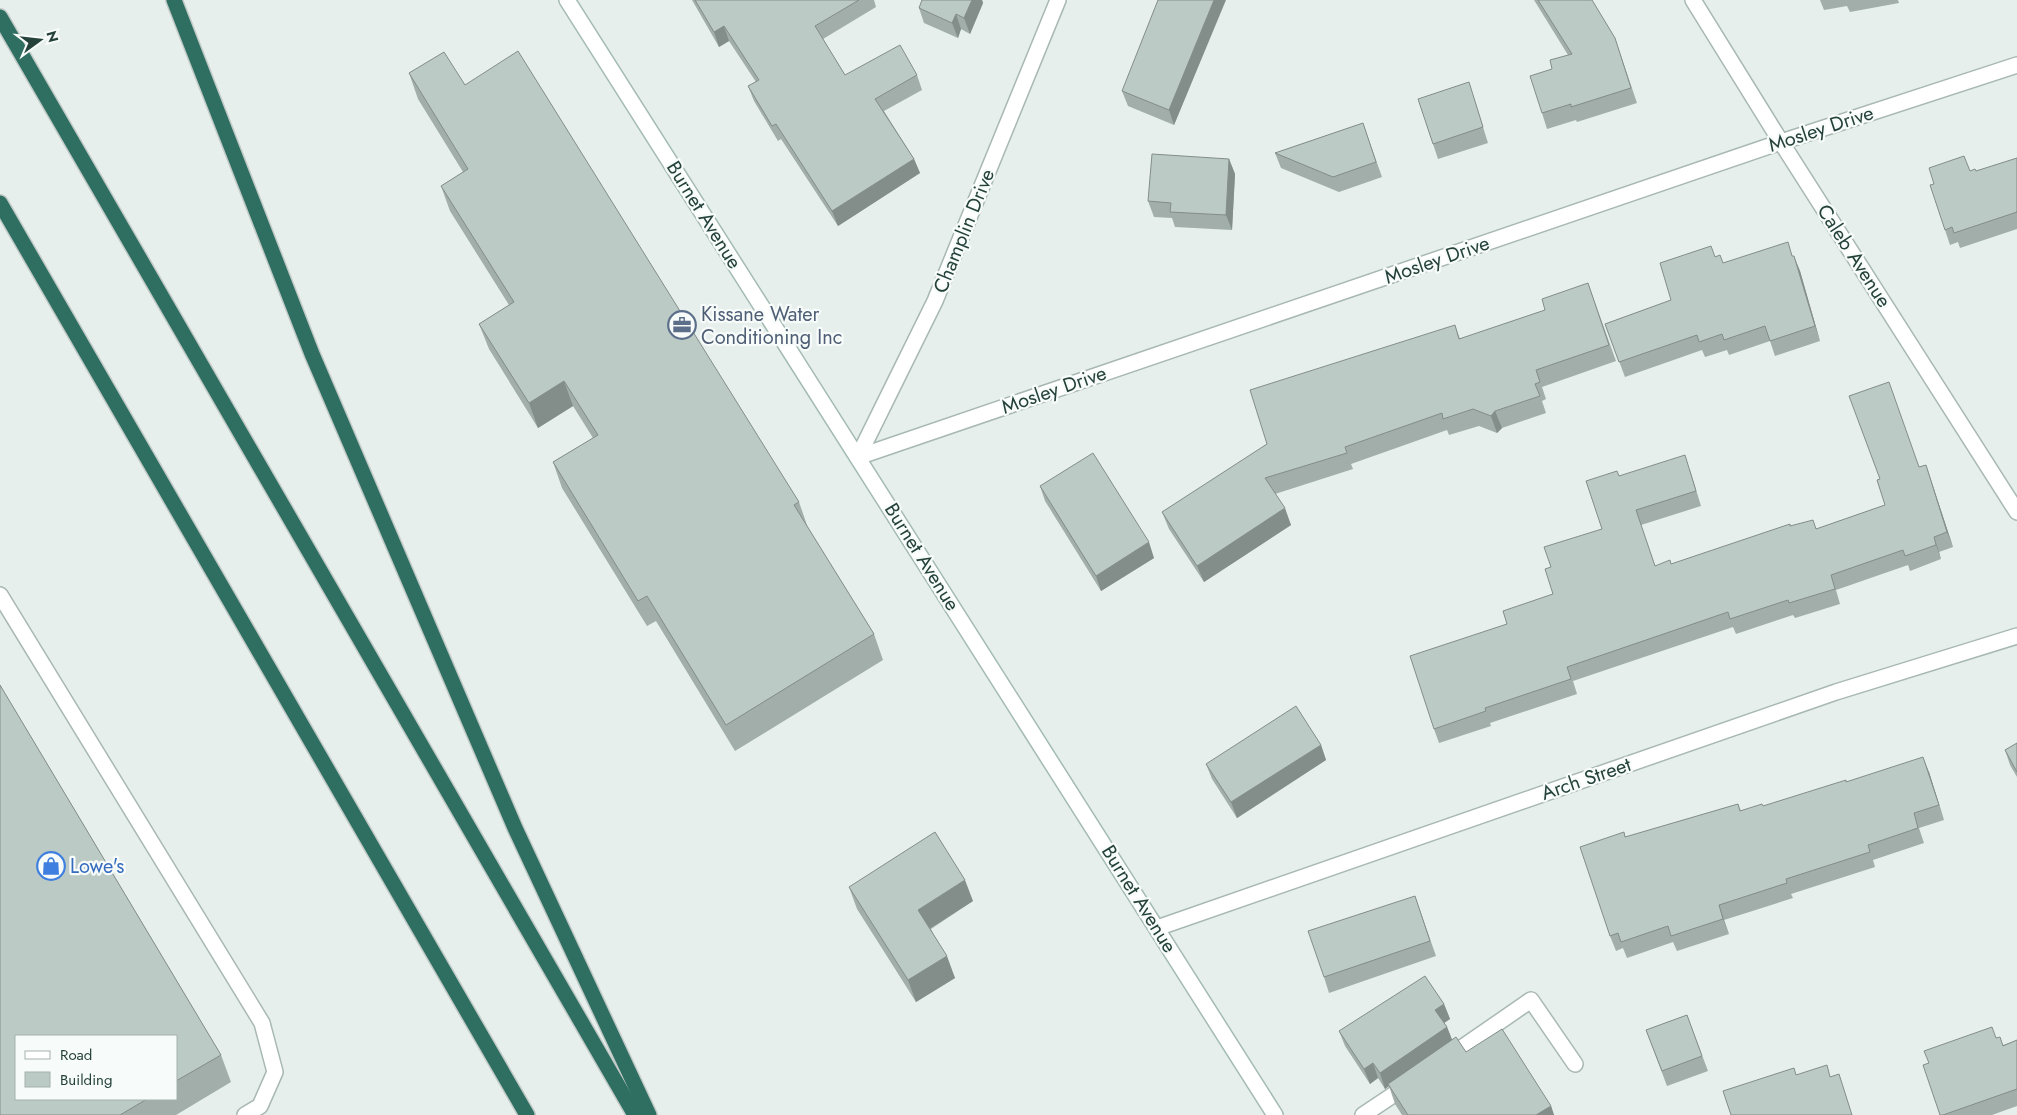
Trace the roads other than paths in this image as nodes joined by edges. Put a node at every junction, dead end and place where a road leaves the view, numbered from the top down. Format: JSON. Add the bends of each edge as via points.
{"nodes":[{"id":1,"x":174,"y":0,"type":"edge"},
{"id":2,"x":567,"y":0,"type":"edge"},
{"id":3,"x":1058,"y":0,"type":"edge"},
{"id":4,"x":1693,"y":0,"type":"edge"},
{"id":5,"x":0,"y":17,"type":"edge"},
{"id":6,"x":2017,"y":65,"type":"edge"},
{"id":7,"x":1781,"y":142,"type":"junction"},
{"id":8,"x":0,"y":203,"type":"edge"},
{"id":9,"x":858,"y":457,"type":"junction"},
{"id":10,"x":2017,"y":512,"type":"edge"},
{"id":11,"x":0,"y":594,"type":"edge"},
{"id":12,"x":2017,"y":636,"type":"edge"},
{"id":13,"x":1157,"y":928,"type":"junction"},
{"id":14,"x":1575,"y":1064,"type":"dead end"},
{"id":15,"x":1435,"y":1066,"type":"edge"},
{"id":16,"x":1419,"y":1077,"type":"edge"},
{"id":17,"x":245,"y":1115,"type":"edge"},
{"id":18,"x":527,"y":1115,"type":"edge"},
{"id":19,"x":635,"y":1115,"type":"edge"},
{"id":20,"x":649,"y":1115,"type":"edge"},
{"id":21,"x":1274,"y":1115,"type":"edge"},
{"id":22,"x":1364,"y":1115,"type":"edge"}],
"edges":[{"from":1,"to":20,"type":"highway","via":[[312,354],[515,828]]},
{"from":2,"to":9,"type":"street","name":"Burnet Avenue"},
{"from":3,"to":9,"type":"street","name":"Champlin Drive","via":[[935,301]]},
{"from":4,"to":7,"type":"street","name":"Caleb Avenue"},
{"from":5,"to":19,"type":"highway"},
{"from":6,"to":7,"type":"street","name":"Mosley Drive"},
{"from":7,"to":9,"type":"street","name":"Mosley Drive"},
{"from":7,"to":10,"type":"street","name":"Caleb Avenue"},
{"from":8,"to":18,"type":"highway"},
{"from":9,"to":13,"type":"street","name":"Burnet Avenue"},
{"from":11,"to":17,"type":"street","via":[[262,1023],[275,1072],[260,1106]]},
{"from":12,"to":13,"type":"street","name":"Arch Street","via":[[1836,692]]},
{"from":13,"to":21,"type":"street","name":"Burnet Avenue"},
{"from":14,"to":15,"type":"street","via":[[1531,1000]]},
{"from":16,"to":22,"type":"street"}]}
